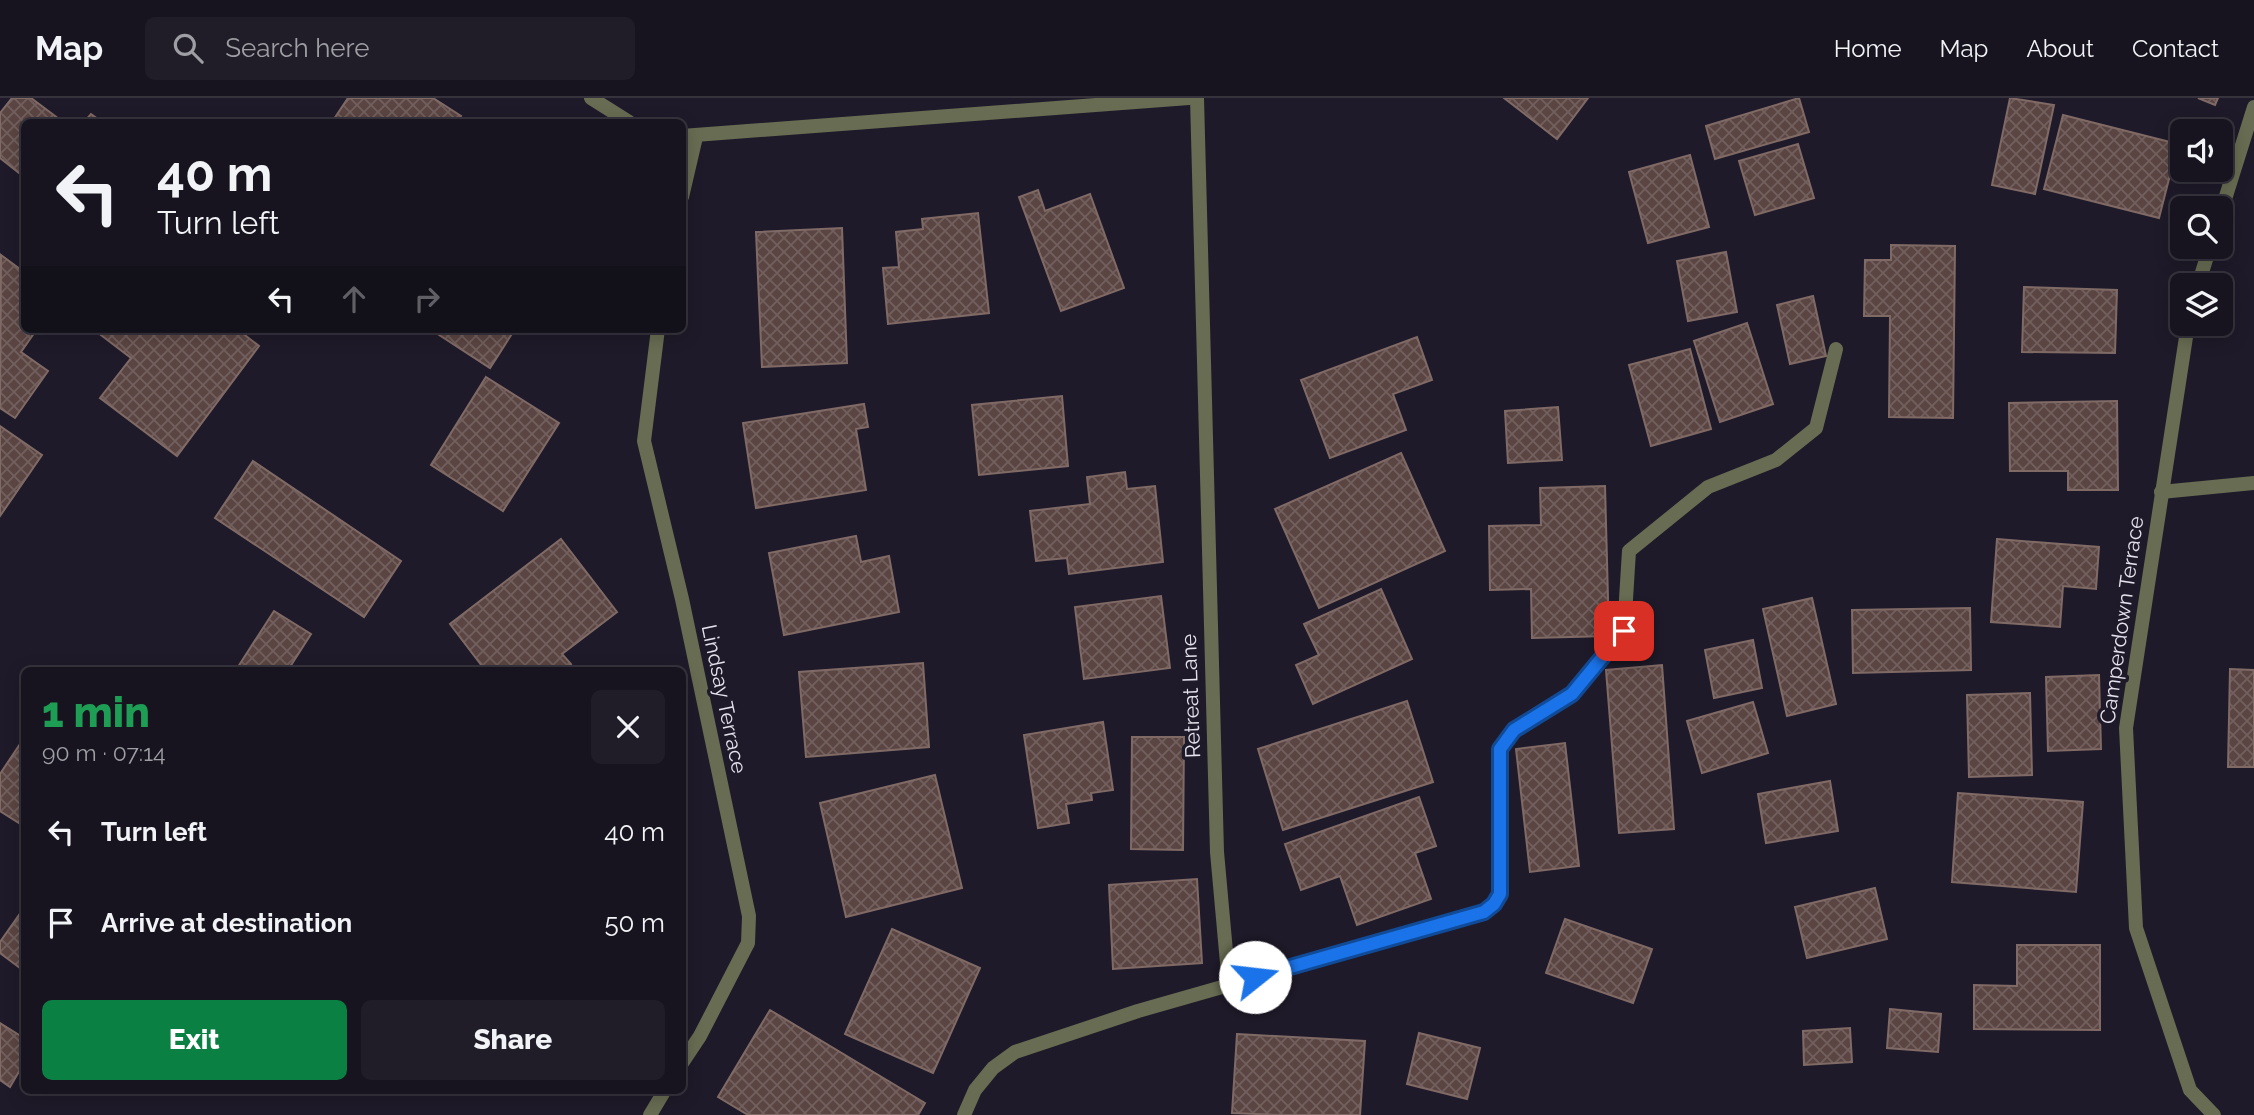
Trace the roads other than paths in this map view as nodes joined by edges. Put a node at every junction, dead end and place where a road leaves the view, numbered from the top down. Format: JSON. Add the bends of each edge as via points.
{"nodes":[{"id":1,"x":591,"y":98,"type":"edge"},
{"id":2,"x":1189,"y":98,"type":"edge"},
{"id":3,"x":1197,"y":98,"type":"edge"},
{"id":4,"x":2254,"y":107,"type":"edge"},
{"id":5,"x":624,"y":119,"type":"edge"},
{"id":6,"x":689,"y":137,"type":"edge"},
{"id":7,"x":686,"y":163,"type":"edge"},
{"id":8,"x":2226,"y":196,"type":"edge"},
{"id":9,"x":658,"y":333,"type":"edge"},
{"id":10,"x":2186,"y":336,"type":"edge"},
{"id":11,"x":1836,"y":349,"type":"dead end"},
{"id":12,"x":2254,"y":484,"type":"edge"},
{"id":13,"x":2161,"y":492,"type":"junction"},
{"id":14,"x":1229,"y":985,"type":"junction"},
{"id":15,"x":686,"y":1057,"type":"edge"},
{"id":16,"x":663,"y":1094,"type":"edge"},
{"id":17,"x":650,"y":1115,"type":"edge"},
{"id":18,"x":964,"y":1115,"type":"edge"},
{"id":19,"x":2214,"y":1115,"type":"edge"}],
"edges":[{"from":1,"to":5,"type":"street"},
{"from":2,"to":6,"type":"street"},
{"from":3,"to":14,"type":"street","name":"Retreat Lane","via":[[1217,852]]},
{"from":4,"to":8,"type":"street"},
{"from":6,"to":7,"type":"street"},
{"from":9,"to":15,"type":"street","name":"Lindsay Terrace","via":[[644,441],[749,916],[748,943]]},
{"from":10,"to":13,"type":"street","name":"Camperdown Terrace"},
{"from":11,"to":14,"type":"street","via":[[1816,428],[1776,460],[1708,488],[1629,551],[1624,631],[1572,694],[1514,730],[1500,749],[1500,894],[1494,904],[1484,912]]},
{"from":12,"to":13,"type":"street"},
{"from":13,"to":19,"type":"street","name":"Camperdown Terrace","via":[[2126,728],[2136,928],[2190,1090]]},
{"from":14,"to":18,"type":"street","via":[[1015,1052],[993,1068],[975,1090]]},
{"from":16,"to":17,"type":"street"}]}
